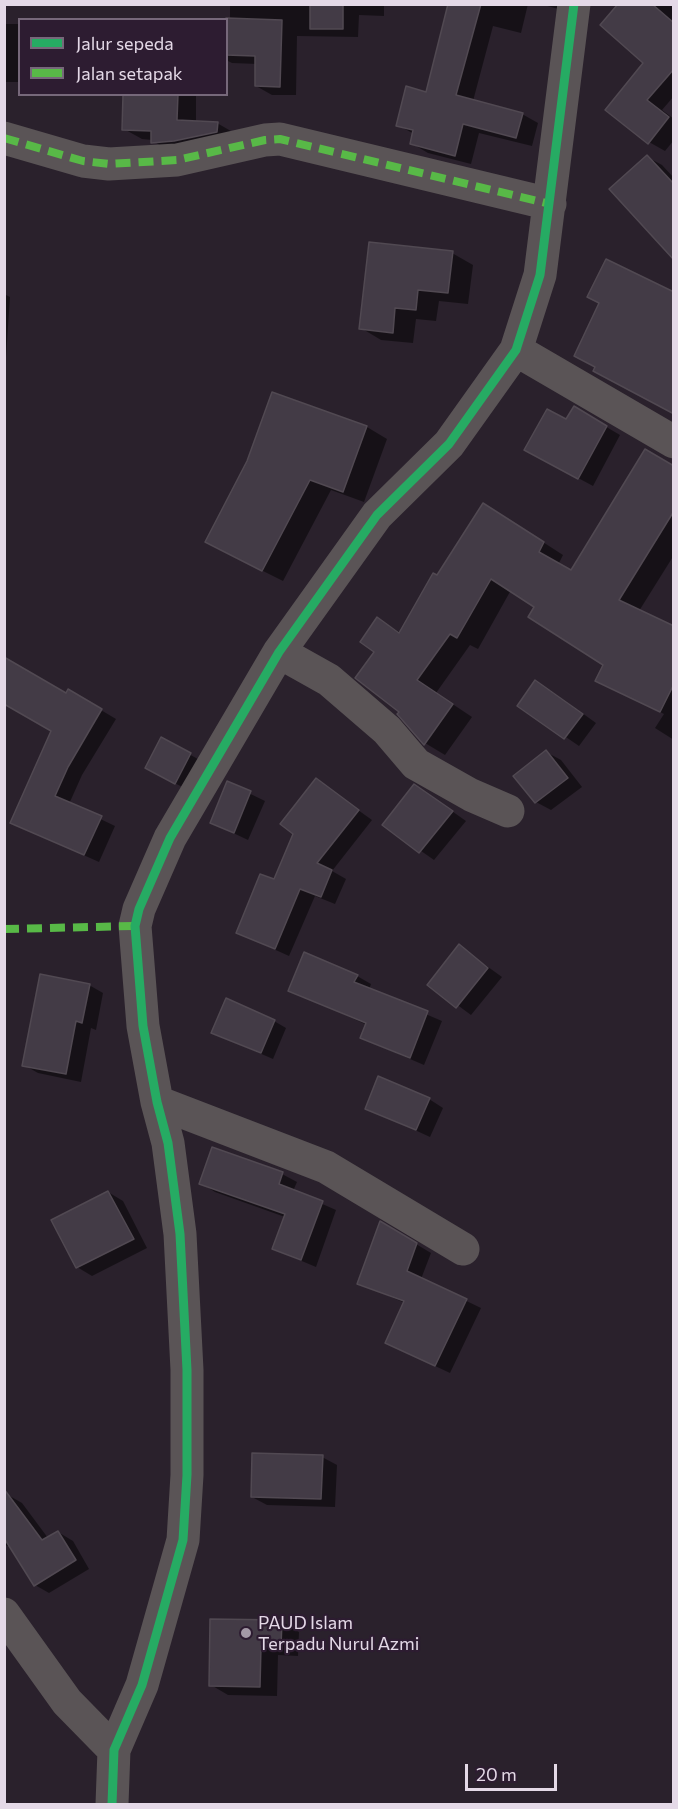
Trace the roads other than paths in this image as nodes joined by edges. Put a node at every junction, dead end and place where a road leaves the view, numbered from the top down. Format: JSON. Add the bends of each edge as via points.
{"nodes":[{"id":1,"x":574,"y":4,"type":"edge"},
{"id":2,"x":4,"y":138,"type":"edge"},
{"id":3,"x":550,"y":204,"type":"junction"},
{"id":4,"x":516,"y":350,"type":"junction"},
{"id":5,"x":674,"y":442,"type":"edge"},
{"id":6,"x":279,"y":652,"type":"junction"},
{"id":7,"x":508,"y":811,"type":"dead end"},
{"id":8,"x":157,"y":1102,"type":"junction"},
{"id":9,"x":463,"y":1249,"type":"dead end"},
{"id":10,"x":4,"y":1614,"type":"edge"},
{"id":11,"x":114,"y":1750,"type":"junction"},
{"id":12,"x":112,"y":1804,"type":"edge"}],
"edges":[{"from":1,"to":3,"type":"street"},
{"from":2,"to":3,"type":"street","via":[[82,161],[109,164],[177,160],[280,139]]},
{"from":3,"to":4,"type":"street","via":[[540,275]]},
{"from":4,"to":5,"type":"street"},
{"from":4,"to":6,"type":"street","via":[[449,444],[377,515]]},
{"from":6,"to":7,"type":"street","via":[[329,680],[387,730],[416,764]]},
{"from":6,"to":8,"type":"street","via":[[170,838],[139,909],[135,926],[143,1026]]},
{"from":8,"to":9,"type":"street","via":[[326,1167]]},
{"from":8,"to":11,"type":"street","via":[[168,1143],[180,1234],[187,1370],[183,1540],[142,1685]]},
{"from":10,"to":11,"type":"street","via":[[67,1702]]},
{"from":11,"to":12,"type":"street"}]}
